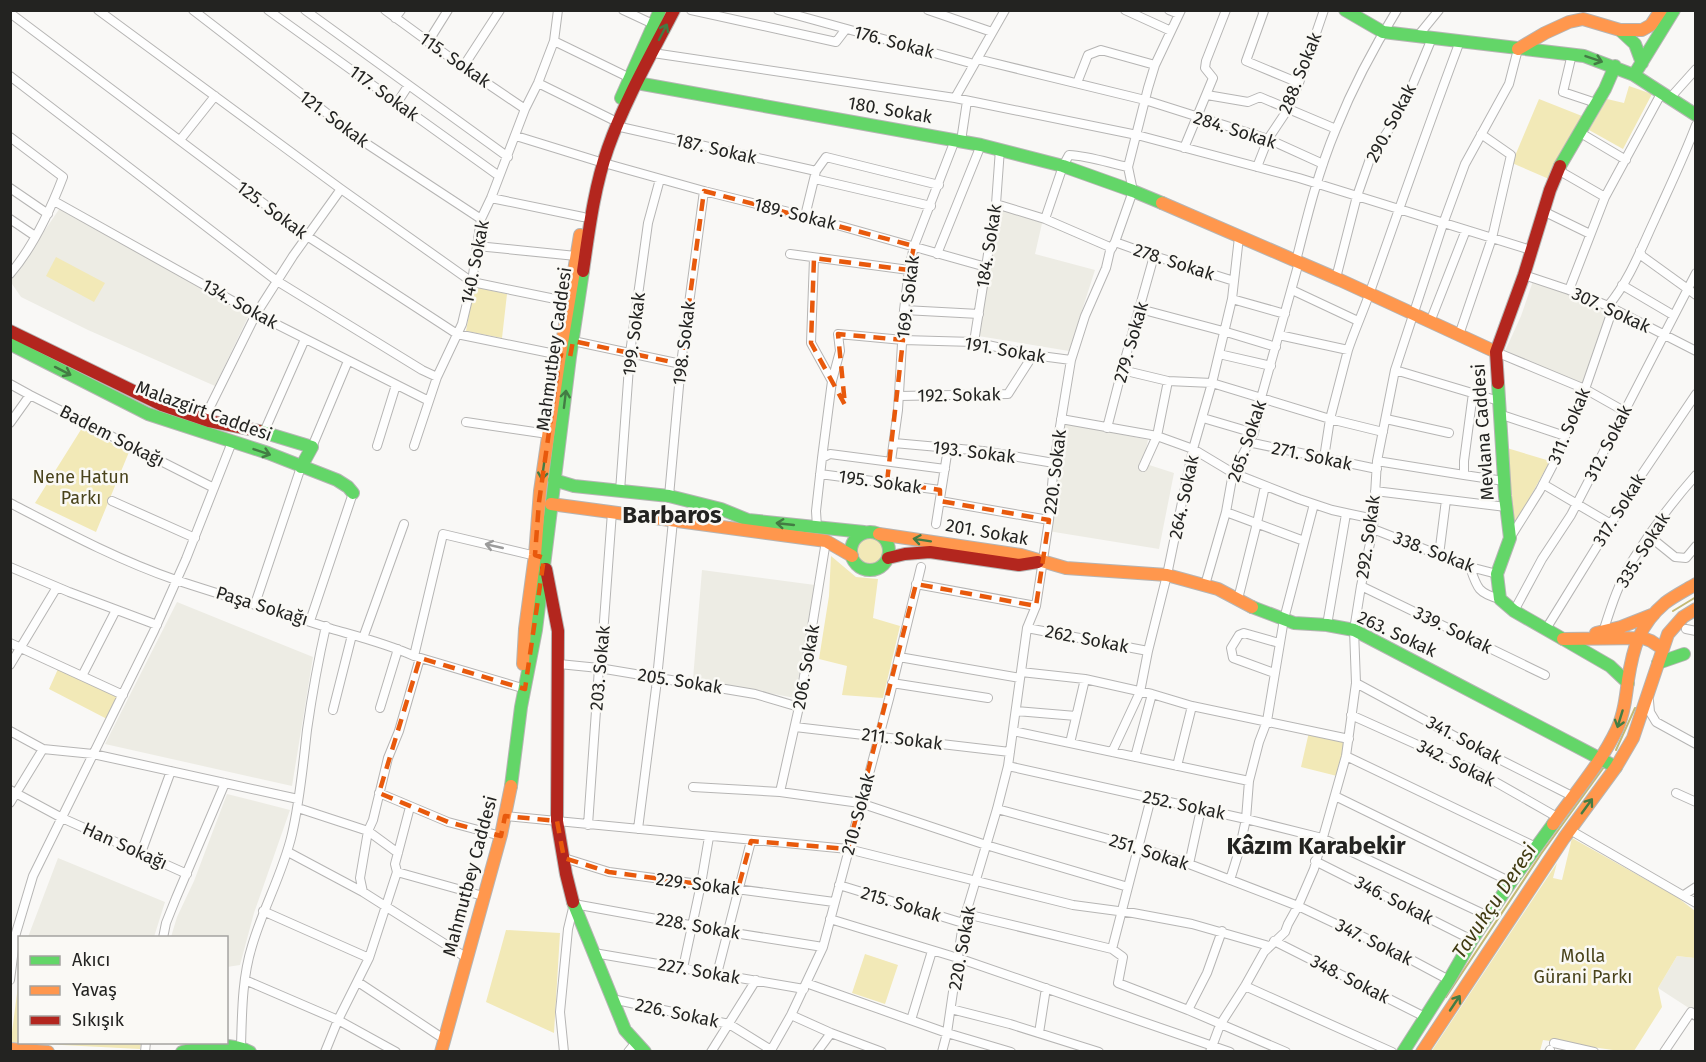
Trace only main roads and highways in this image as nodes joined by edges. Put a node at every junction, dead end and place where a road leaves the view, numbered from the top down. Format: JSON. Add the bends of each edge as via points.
{"nodes":[{"id":1,"x":660,"y":10,"type":"edge"},
{"id":2,"x":674,"y":10,"type":"edge"},
{"id":3,"x":1661,"y":10,"type":"edge"},
{"id":4,"x":1674,"y":10,"type":"edge"},
{"id":5,"x":1348,"y":12,"type":"edge"},
{"id":6,"x":1552,"y":29,"type":"junction"},
{"id":7,"x":1620,"y":30,"type":"junction"},
{"id":8,"x":1518,"y":49,"type":"junction"},
{"id":9,"x":1553,"y":52,"type":"junction"},
{"id":10,"x":1642,"y":63,"type":"junction"},
{"id":11,"x":1614,"y":66,"type":"junction"},
{"id":12,"x":1634,"y":75,"type":"junction"},
{"id":13,"x":634,"y":80,"type":"junction"},
{"id":14,"x":1695,"y":115,"type":"edge"},
{"id":15,"x":600,"y":162,"type":"junction"},
{"id":16,"x":10,"y":331,"type":"edge"},
{"id":17,"x":10,"y":344,"type":"edge"},
{"id":18,"x":1496,"y":352,"type":"junction"},
{"id":19,"x":565,"y":356,"type":"junction"},
{"id":20,"x":554,"y":435,"type":"junction"},
{"id":21,"x":301,"y":467,"type":"junction"},
{"id":22,"x":554,"y":480,"type":"junction"},
{"id":23,"x":353,"y":493,"type":"road end"},
{"id":24,"x":551,"y":504,"type":"junction"},
{"id":25,"x":864,"y":532,"type":"junction"},
{"id":26,"x":879,"y":534,"type":"junction"},
{"id":27,"x":852,"y":556,"type":"junction"},
{"id":28,"x":539,"y":557,"type":"junction"},
{"id":29,"x":888,"y":558,"type":"junction"},
{"id":30,"x":1042,"y":561,"type":"junction"},
{"id":31,"x":1695,"y":584,"type":"edge"},
{"id":32,"x":1695,"y":609,"type":"edge"},
{"id":33,"x":1654,"y":614,"type":"junction"},
{"id":34,"x":1563,"y":639,"type":"junction"},
{"id":35,"x":1637,"y":639,"type":"junction"},
{"id":36,"x":1663,"y":649,"type":"junction"},
{"id":37,"x":1690,"y":655,"type":"edge"},
{"id":38,"x":1658,"y":663,"type":"junction"},
{"id":39,"x":1628,"y":682,"type":"junction"},
{"id":40,"x":521,"y":707,"type":"junction"},
{"id":41,"x":1601,"y":758,"type":"junction"},
{"id":42,"x":1616,"y":767,"type":"junction"},
{"id":43,"x":632,"y":1046,"type":"edge"},
{"id":44,"x":10,"y":1049,"type":"edge"},
{"id":45,"x":247,"y":1050,"type":"edge"},
{"id":46,"x":24,"y":1051,"type":"edge"},
{"id":47,"x":48,"y":1052,"type":"edge"},
{"id":48,"x":182,"y":1052,"type":"edge"},
{"id":49,"x":441,"y":1052,"type":"edge"},
{"id":50,"x":645,"y":1052,"type":"edge"},
{"id":51,"x":1403,"y":1052,"type":"edge"},
{"id":52,"x":1422,"y":1052,"type":"edge"}],
"edges":[{"from":1,"to":13,"type":"main road","name":"Mahmutbey Caddesi"},
{"from":13,"to":2,"type":"main road","name":"Mahmutbey Caddesi","one_way":true,"via":[[653,53]]},
{"from":3,"to":7,"type":"main road","via":[[1651,25],[1642,30]]},
{"from":4,"to":10,"type":"main road"},
{"from":5,"to":8,"type":"main road","via":[[1383,32]]},
{"from":6,"to":7,"type":"main road","via":[[1583,20]]},
{"from":6,"to":8,"type":"main road"},
{"from":6,"to":9,"type":"main road","via":[[1548,48]]},
{"from":7,"to":10,"type":"main road","via":[[1633,40]]},
{"from":8,"to":9,"type":"main road"},
{"from":9,"to":11,"type":"main road","one_way":true,"via":[[1584,56]]},
{"from":10,"to":12,"type":"main road"},
{"from":11,"to":12,"type":"main road"},
{"from":11,"to":18,"type":"main road","name":"Mevlana Caddesi","via":[[1558,170]]},
{"from":12,"to":14,"type":"main road"},
{"from":13,"to":15,"type":"main road","name":"Mahmutbey Caddesi"},
{"from":13,"to":18,"type":"main road","name":"180. Sokak","via":[[958,140],[1063,166],[1133,191],[1336,278]]},
{"from":15,"to":19,"type":"main road","name":"Mahmutbey Caddesi","via":[[583,217]]},
{"from":15,"to":19,"type":"main road","name":"Mahmutbey Caddesi","via":[[573,341]]},
{"from":16,"to":21,"type":"main road","name":"Malazgirt Caddesi","via":[[162,405],[312,447]]},
{"from":17,"to":21,"type":"main road","name":"Malazgirt Caddesi","one_way":true,"via":[[148,414]]},
{"from":18,"to":34,"type":"main road","name":"Mevlana Caddesi","via":[[1510,538],[1497,574],[1500,599]]},
{"from":19,"to":20,"type":"main road","name":"Mahmutbey Caddesi"},
{"from":20,"to":22,"type":"main road","name":"Mahmutbey Caddesi"},
{"from":20,"to":28,"type":"main road","name":"Mahmutbey Caddesi","one_way":true,"via":[[539,502]]},
{"from":21,"to":23,"type":"main road","name":"Malazgirt Caddesi","via":[[337,480]]},
{"from":22,"to":24,"type":"main road","name":"Mahmutbey Caddesi"},
{"from":25,"to":22,"type":"main road","name":"201. Sokak","one_way":true,"via":[[748,520],[669,496],[574,486]]},
{"from":24,"to":27,"type":"main road","name":"201. Sokak","via":[[826,541]]},
{"from":24,"to":28,"type":"main road","name":"Mahmutbey Caddesi"},
{"from":25,"to":26,"type":"main road","name":"201. Sokak"},
{"from":25,"to":27,"type":"main road","via":[[854,540]]},
{"from":26,"to":29,"type":"main road","via":[[889,545]]},
{"from":30,"to":26,"type":"main road","name":"201. Sokak","one_way":true},
{"from":27,"to":29,"type":"main road","name":"201. Sokak","via":[[856,564],[867,570],[880,567]]},
{"from":28,"to":40,"type":"main road","name":"Mahmutbey Caddesi","via":[[525,629]]},
{"from":28,"to":40,"type":"main road","name":"Mahmutbey Caddesi","via":[[536,630]]},
{"from":28,"to":43,"type":"main road","via":[[558,631],[557,821],[566,874],[574,904]]},
{"from":29,"to":30,"type":"main road","name":"201. Sokak","via":[[930,552],[1019,565]]},
{"from":30,"to":41,"type":"main road","name":"263. Sokak","via":[[1066,568],[1167,575],[1218,589],[1294,623],[1354,630]]},
{"from":31,"to":33,"type":"main road"},
{"from":32,"to":36,"type":"main road","via":[[1668,634]]},
{"from":33,"to":34,"type":"main road","via":[[1603,632]]},
{"from":33,"to":35,"type":"main road"},
{"from":34,"to":35,"type":"main road"},
{"from":34,"to":39,"type":"main road","via":[[1610,666]]},
{"from":35,"to":36,"type":"main road","via":[[1651,640]]},
{"from":35,"to":39,"type":"main road"},
{"from":36,"to":38,"type":"main road"},
{"from":37,"to":38,"type":"main road"},
{"from":38,"to":42,"type":"main road","via":[[1633,738]]},
{"from":39,"to":41,"type":"main road","one_way":true,"via":[[1618,727]]},
{"from":40,"to":49,"type":"main road","name":"Mahmutbey Caddesi","via":[[501,836]]},
{"from":41,"to":42,"type":"main road","name":"263. Sokak"},
{"from":41,"to":51,"type":"main road","via":[[1488,916]]},
{"from":52,"to":42,"type":"main road","one_way":true},
{"from":43,"to":50,"type":"main road"},
{"from":44,"to":46,"type":"main road"},
{"from":45,"to":48,"type":"main road","via":[[228,1044]]},
{"from":46,"to":47,"type":"main road"}]}
